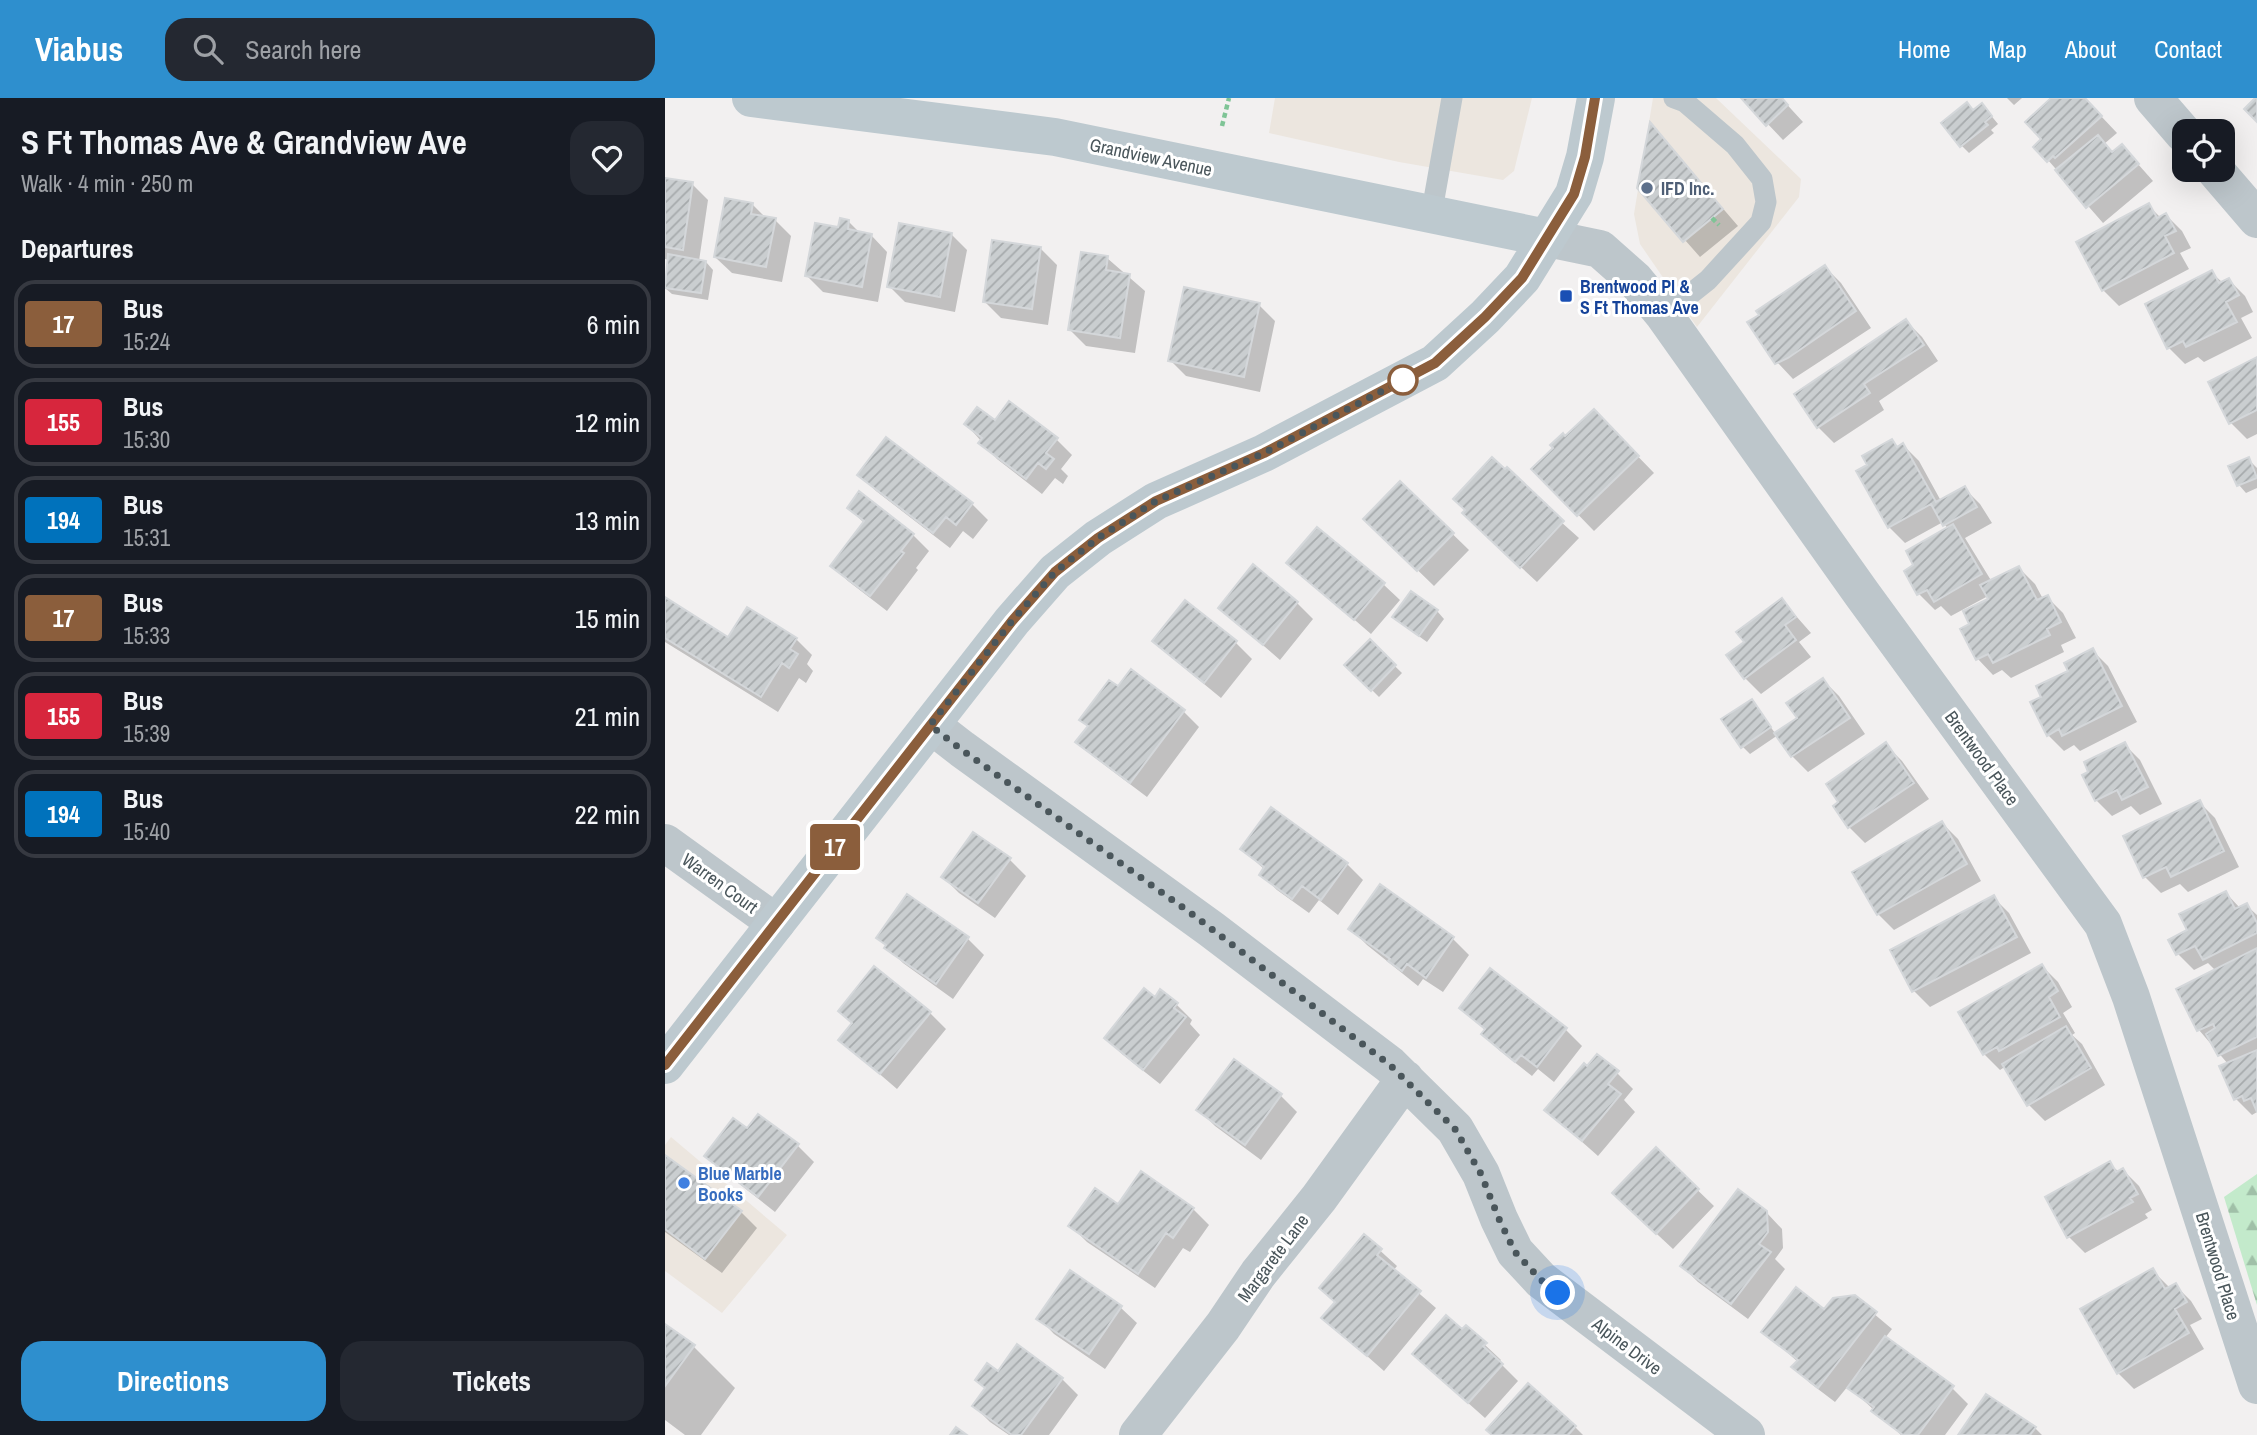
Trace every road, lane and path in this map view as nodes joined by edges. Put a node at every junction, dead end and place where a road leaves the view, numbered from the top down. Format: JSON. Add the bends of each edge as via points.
{"nodes":[{"id":1,"x":751,"y":98,"type":"edge"},
{"id":2,"x":1229,"y":98,"type":"edge"},
{"id":3,"x":1452,"y":98,"type":"edge"},
{"id":4,"x":1595,"y":98,"type":"edge"},
{"id":5,"x":1674,"y":98,"type":"edge"},
{"id":6,"x":2153,"y":98,"type":"edge"},
{"id":7,"x":2172,"y":120,"type":"edge"},
{"id":8,"x":1222,"y":126,"type":"dead end"},
{"id":9,"x":2225,"y":182,"type":"edge"},
{"id":10,"x":1431,"y":216,"type":"junction"},
{"id":11,"x":2257,"y":219,"type":"edge"},
{"id":12,"x":1547,"y":238,"type":"junction"},
{"id":13,"x":1664,"y":315,"type":"junction"},
{"id":14,"x":930,"y":725,"type":"junction"},
{"id":15,"x":665,"y":844,"type":"edge"},
{"id":16,"x":776,"y":923,"type":"junction"},
{"id":17,"x":665,"y":1065,"type":"edge"},
{"id":18,"x":1405,"y":1079,"type":"junction"},
{"id":19,"x":2257,"y":1385,"type":"edge"},
{"id":20,"x":1138,"y":1435,"type":"edge"},
{"id":21,"x":1746,"y":1435,"type":"edge"}],
"edges":[{"from":1,"to":10,"type":"main road","name":"Grandview Avenue","via":[[1055,137]]},
{"from":2,"to":8,"type":"path"},
{"from":3,"to":10,"type":"lane"},
{"from":4,"to":12,"type":"main road","via":[[1574,194]]},
{"from":5,"to":13,"type":"lane","via":[[1685,102],[1734,145],[1762,179],[1766,202],[1761,222],[1708,279]]},
{"from":6,"to":7,"type":"street"},
{"from":9,"to":11,"type":"street"},
{"from":10,"to":12,"type":"main road","name":"Grandview Avenue"},
{"from":12,"to":13,"type":"street","name":"Brentwood Place","via":[[1600,249],[1635,279]]},
{"from":12,"to":14,"type":"main road","via":[[1522,278],[1435,363],[1264,453],[1156,501],[1062,566]]},
{"from":13,"to":19,"type":"street","name":"Brentwood Place","via":[[2103,923]]},
{"from":14,"to":16,"type":"main road"},
{"from":14,"to":18,"type":"street","name":"Alpine Drive","via":[[1211,929]]},
{"from":15,"to":16,"type":"street","name":"Warren Court"},
{"from":16,"to":17,"type":"main road"},
{"from":18,"to":20,"type":"street","name":"Margarete Lane"},
{"from":18,"to":21,"type":"street","name":"Alpine Drive","via":[[1455,1129],[1481,1174],[1515,1252],[1541,1280]]}]}
